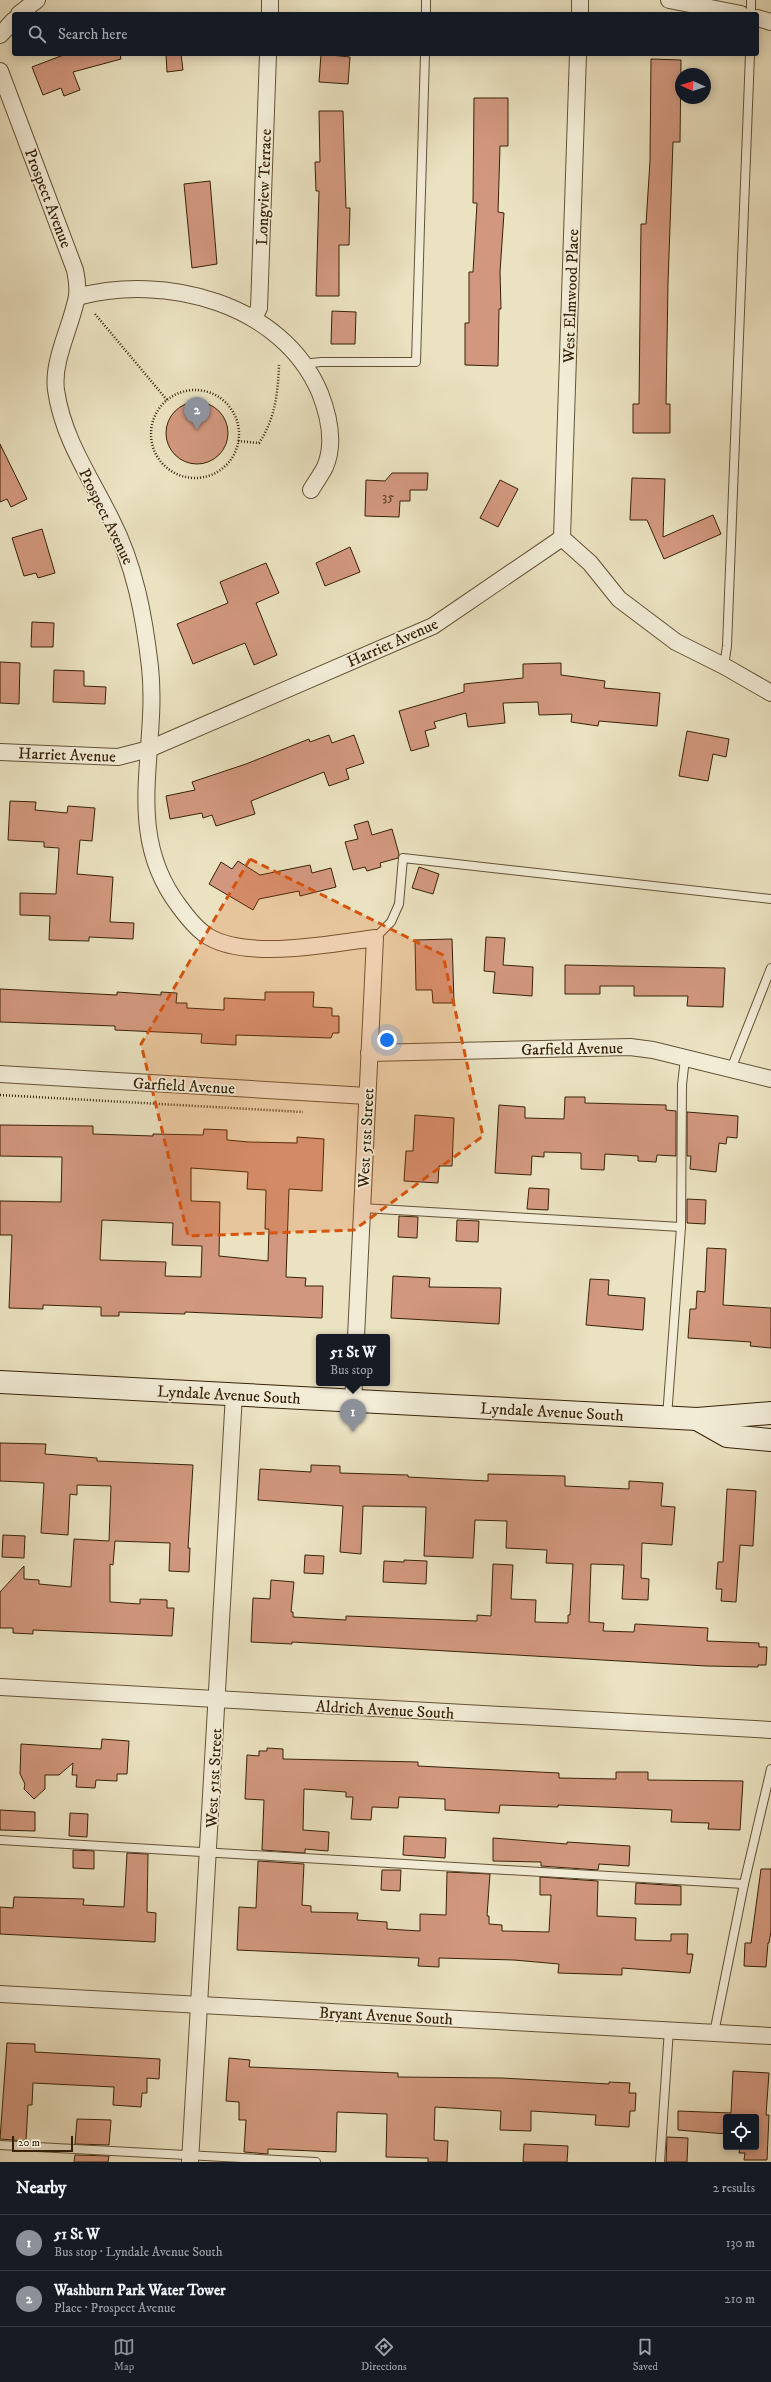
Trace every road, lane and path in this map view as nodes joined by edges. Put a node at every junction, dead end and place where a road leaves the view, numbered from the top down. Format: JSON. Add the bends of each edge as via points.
{"nodes":[{"id":1,"x":37,"y":0,"type":"edge"},
{"id":2,"x":270,"y":0,"type":"edge"},
{"id":3,"x":426,"y":0,"type":"edge"},
{"id":4,"x":580,"y":0,"type":"edge"},
{"id":5,"x":669,"y":0,"type":"edge"},
{"id":6,"x":724,"y":0,"type":"edge"},
{"id":7,"x":752,"y":0,"type":"edge"},
{"id":8,"x":22,"y":12,"type":"edge"},
{"id":9,"x":270,"y":12,"type":"edge"},
{"id":10,"x":426,"y":12,"type":"edge"},
{"id":11,"x":580,"y":12,"type":"edge"},
{"id":12,"x":731,"y":12,"type":"edge"},
{"id":13,"x":745,"y":12,"type":"edge"},
{"id":14,"x":751,"y":12,"type":"edge"},
{"id":15,"x":759,"y":19,"type":"edge"},
{"id":16,"x":12,"y":22,"type":"edge"},
{"id":17,"x":771,"y":22,"type":"edge"},
{"id":18,"x":0,"y":35,"type":"edge"},
{"id":19,"x":268,"y":56,"type":"edge"},
{"id":20,"x":425,"y":56,"type":"edge"},
{"id":21,"x":578,"y":56,"type":"edge"},
{"id":22,"x":750,"y":56,"type":"edge"},
{"id":23,"x":0,"y":71,"type":"edge"},
{"id":24,"x":77,"y":297,"type":"junction"},
{"id":25,"x":95,"y":314,"type":"dead end"},
{"id":26,"x":254,"y":318,"type":"junction"},
{"id":27,"x":279,"y":363,"type":"dead end"},
{"id":28,"x":302,"y":364,"type":"junction"},
{"id":29,"x":167,"y":400,"type":"junction"},
{"id":30,"x":238,"y":441,"type":"junction"},
{"id":31,"x":311,"y":490,"type":"dead end"},
{"id":32,"x":562,"y":538,"type":"junction"},
{"id":33,"x":724,"y":666,"type":"junction"},
{"id":34,"x":771,"y":693,"type":"edge"},
{"id":35,"x":149,"y":749,"type":"junction"},
{"id":36,"x":0,"y":752,"type":"edge"},
{"id":37,"x":771,"y":899,"type":"edge"},
{"id":38,"x":375,"y":938,"type":"junction"},
{"id":39,"x":771,"y":968,"type":"edge"},
{"id":40,"x":369,"y":1053,"type":"junction"},
{"id":41,"x":685,"y":1058,"type":"junction"},
{"id":42,"x":731,"y":1069,"type":"junction"},
{"id":43,"x":0,"y":1074,"type":"edge"},
{"id":44,"x":771,"y":1079,"type":"edge"},
{"id":45,"x":0,"y":1095,"type":"edge"},
{"id":46,"x":367,"y":1096,"type":"junction"},
{"id":47,"x":311,"y":1113,"type":"dead end"},
{"id":48,"x":362,"y":1208,"type":"junction"},
{"id":49,"x":681,"y":1227,"type":"junction"},
{"id":50,"x":356,"y":1334,"type":"edge"},
{"id":51,"x":0,"y":1382,"type":"edge"},
{"id":52,"x":354,"y":1391,"type":"edge"},
{"id":53,"x":234,"y":1394,"type":"junction"},
{"id":54,"x":771,"y":1413,"type":"edge"},
{"id":55,"x":667,"y":1418,"type":"junction"},
{"id":56,"x":697,"y":1419,"type":"junction"},
{"id":57,"x":771,"y":1440,"type":"edge"},
{"id":58,"x":0,"y":1687,"type":"edge"},
{"id":59,"x":217,"y":1700,"type":"junction"},
{"id":60,"x":771,"y":1730,"type":"edge"},
{"id":61,"x":771,"y":1770,"type":"edge"},
{"id":62,"x":0,"y":1840,"type":"edge"},
{"id":63,"x":209,"y":1851,"type":"junction"},
{"id":64,"x":744,"y":1884,"type":"junction"},
{"id":65,"x":0,"y":1994,"type":"edge"},
{"id":66,"x":200,"y":2005,"type":"junction"},
{"id":67,"x":670,"y":2029,"type":"junction"},
{"id":68,"x":714,"y":2033,"type":"junction"},
{"id":69,"x":771,"y":2036,"type":"edge"},
{"id":70,"x":0,"y":2145,"type":"edge"},
{"id":71,"x":190,"y":2159,"type":"edge"},
{"id":72,"x":316,"y":2162,"type":"edge"},
{"id":73,"x":660,"y":2162,"type":"edge"}],
"edges":[{"from":1,"to":8,"type":"street"},
{"from":2,"to":9,"type":"street"},
{"from":3,"to":10,"type":"lane"},
{"from":4,"to":11,"type":"street"},
{"from":5,"to":12,"type":"street"},
{"from":6,"to":13,"type":"street"},
{"from":7,"to":14,"type":"lane"},
{"from":15,"to":17,"type":"street"},
{"from":16,"to":18,"type":"street"},
{"from":19,"to":26,"type":"street","name":"Longview Terrace","via":[[259,308]]},
{"from":20,"to":28,"type":"lane","via":[[416,362]]},
{"from":21,"to":32,"type":"street","name":"West Elmwood Place"},
{"from":22,"to":33,"type":"lane","via":[[727,646]]},
{"from":23,"to":24,"type":"street","name":"Prospect Avenue","via":[[70,251],[75,270]]},
{"from":24,"to":26,"type":"street","via":[[92,293],[145,289],[183,293],[220,303]]},
{"from":24,"to":35,"type":"street","name":"Prospect Avenue","via":[[60,361],[56,386],[59,409],[65,431],[132,566],[145,620],[151,675]]},
{"from":25,"to":29,"type":"path"},
{"from":26,"to":28,"type":"street","via":[[288,345]]},
{"from":27,"to":30,"type":"path","via":[[275,405],[265,435],[259,443]]},
{"from":28,"to":31,"type":"street","via":[[313,378],[324,404],[331,433],[325,466]]},
{"from":29,"to":30,"type":"path","via":[[176,394],[189,391],[214,394],[233,412],[238,424]]},
{"from":29,"to":30,"type":"path","via":[[154,418],[151,438],[157,457],[171,472],[190,478],[210,475],[227,464]]},
{"from":32,"to":33,"type":"street","via":[[590,563],[619,599],[676,642]]},
{"from":32,"to":35,"type":"street","name":"Harriet Avenue","via":[[433,626]]},
{"from":33,"to":34,"type":"street"},
{"from":35,"to":36,"type":"street","name":"Harriet Avenue","via":[[118,757]]},
{"from":35,"to":38,"type":"street","name":"Prospect Avenue","via":[[145,815],[154,860],[168,892],[188,919],[204,933],[229,944],[255,949],[312,947]]},
{"from":37,"to":38,"type":"lane","via":[[403,858],[399,904],[391,922]]},
{"from":38,"to":40,"type":"street","name":"West 51st Street"},
{"from":39,"to":42,"type":"lane"},
{"from":40,"to":41,"type":"street","name":"Garfield Avenue","via":[[620,1046],[643,1048]]},
{"from":40,"to":46,"type":"street","name":"West 51st Street"},
{"from":41,"to":42,"type":"street","name":"Garfield Avenue"},
{"from":41,"to":49,"type":"lane","via":[[682,1085]]},
{"from":42,"to":44,"type":"street","name":"Garfield Avenue"},
{"from":43,"to":46,"type":"street","name":"Garfield Avenue"},
{"from":45,"to":47,"type":"path"},
{"from":46,"to":48,"type":"street","name":"West 51st Street"},
{"from":48,"to":49,"type":"lane"},
{"from":48,"to":50,"type":"street","name":"West 51st Street"},
{"from":49,"to":55,"type":"lane"},
{"from":51,"to":53,"type":"main road","name":"Lyndale Avenue South"},
{"from":52,"to":53,"type":"main road","name":"Lyndale Avenue South"},
{"from":52,"to":55,"type":"main road","name":"Lyndale Avenue South"},
{"from":53,"to":59,"type":"street","name":"West 51st Street"},
{"from":54,"to":56,"type":"main road","name":"Lyndale Avenue South"},
{"from":55,"to":56,"type":"main road","name":"Lyndale Avenue South"},
{"from":56,"to":57,"type":"main road","name":"Lyndale Avenue South","via":[[727,1436]]},
{"from":58,"to":59,"type":"street","name":"Aldrich Avenue South"},
{"from":59,"to":60,"type":"street","name":"Aldrich Avenue South"},
{"from":59,"to":63,"type":"street","name":"West 51st Street"},
{"from":61,"to":64,"type":"lane"},
{"from":62,"to":63,"type":"lane"},
{"from":63,"to":64,"type":"lane"},
{"from":63,"to":66,"type":"street","name":"West 51st Street"},
{"from":64,"to":68,"type":"lane"},
{"from":65,"to":66,"type":"street","name":"Bryant Avenue South"},
{"from":66,"to":67,"type":"street","name":"Bryant Avenue South"},
{"from":66,"to":71,"type":"street","name":"West 51st Street"},
{"from":67,"to":68,"type":"street","name":"Bryant Avenue South"},
{"from":67,"to":73,"type":"lane"},
{"from":68,"to":69,"type":"street","name":"Bryant Avenue South"},
{"from":70,"to":71,"type":"lane"},
{"from":71,"to":72,"type":"lane"}]}
